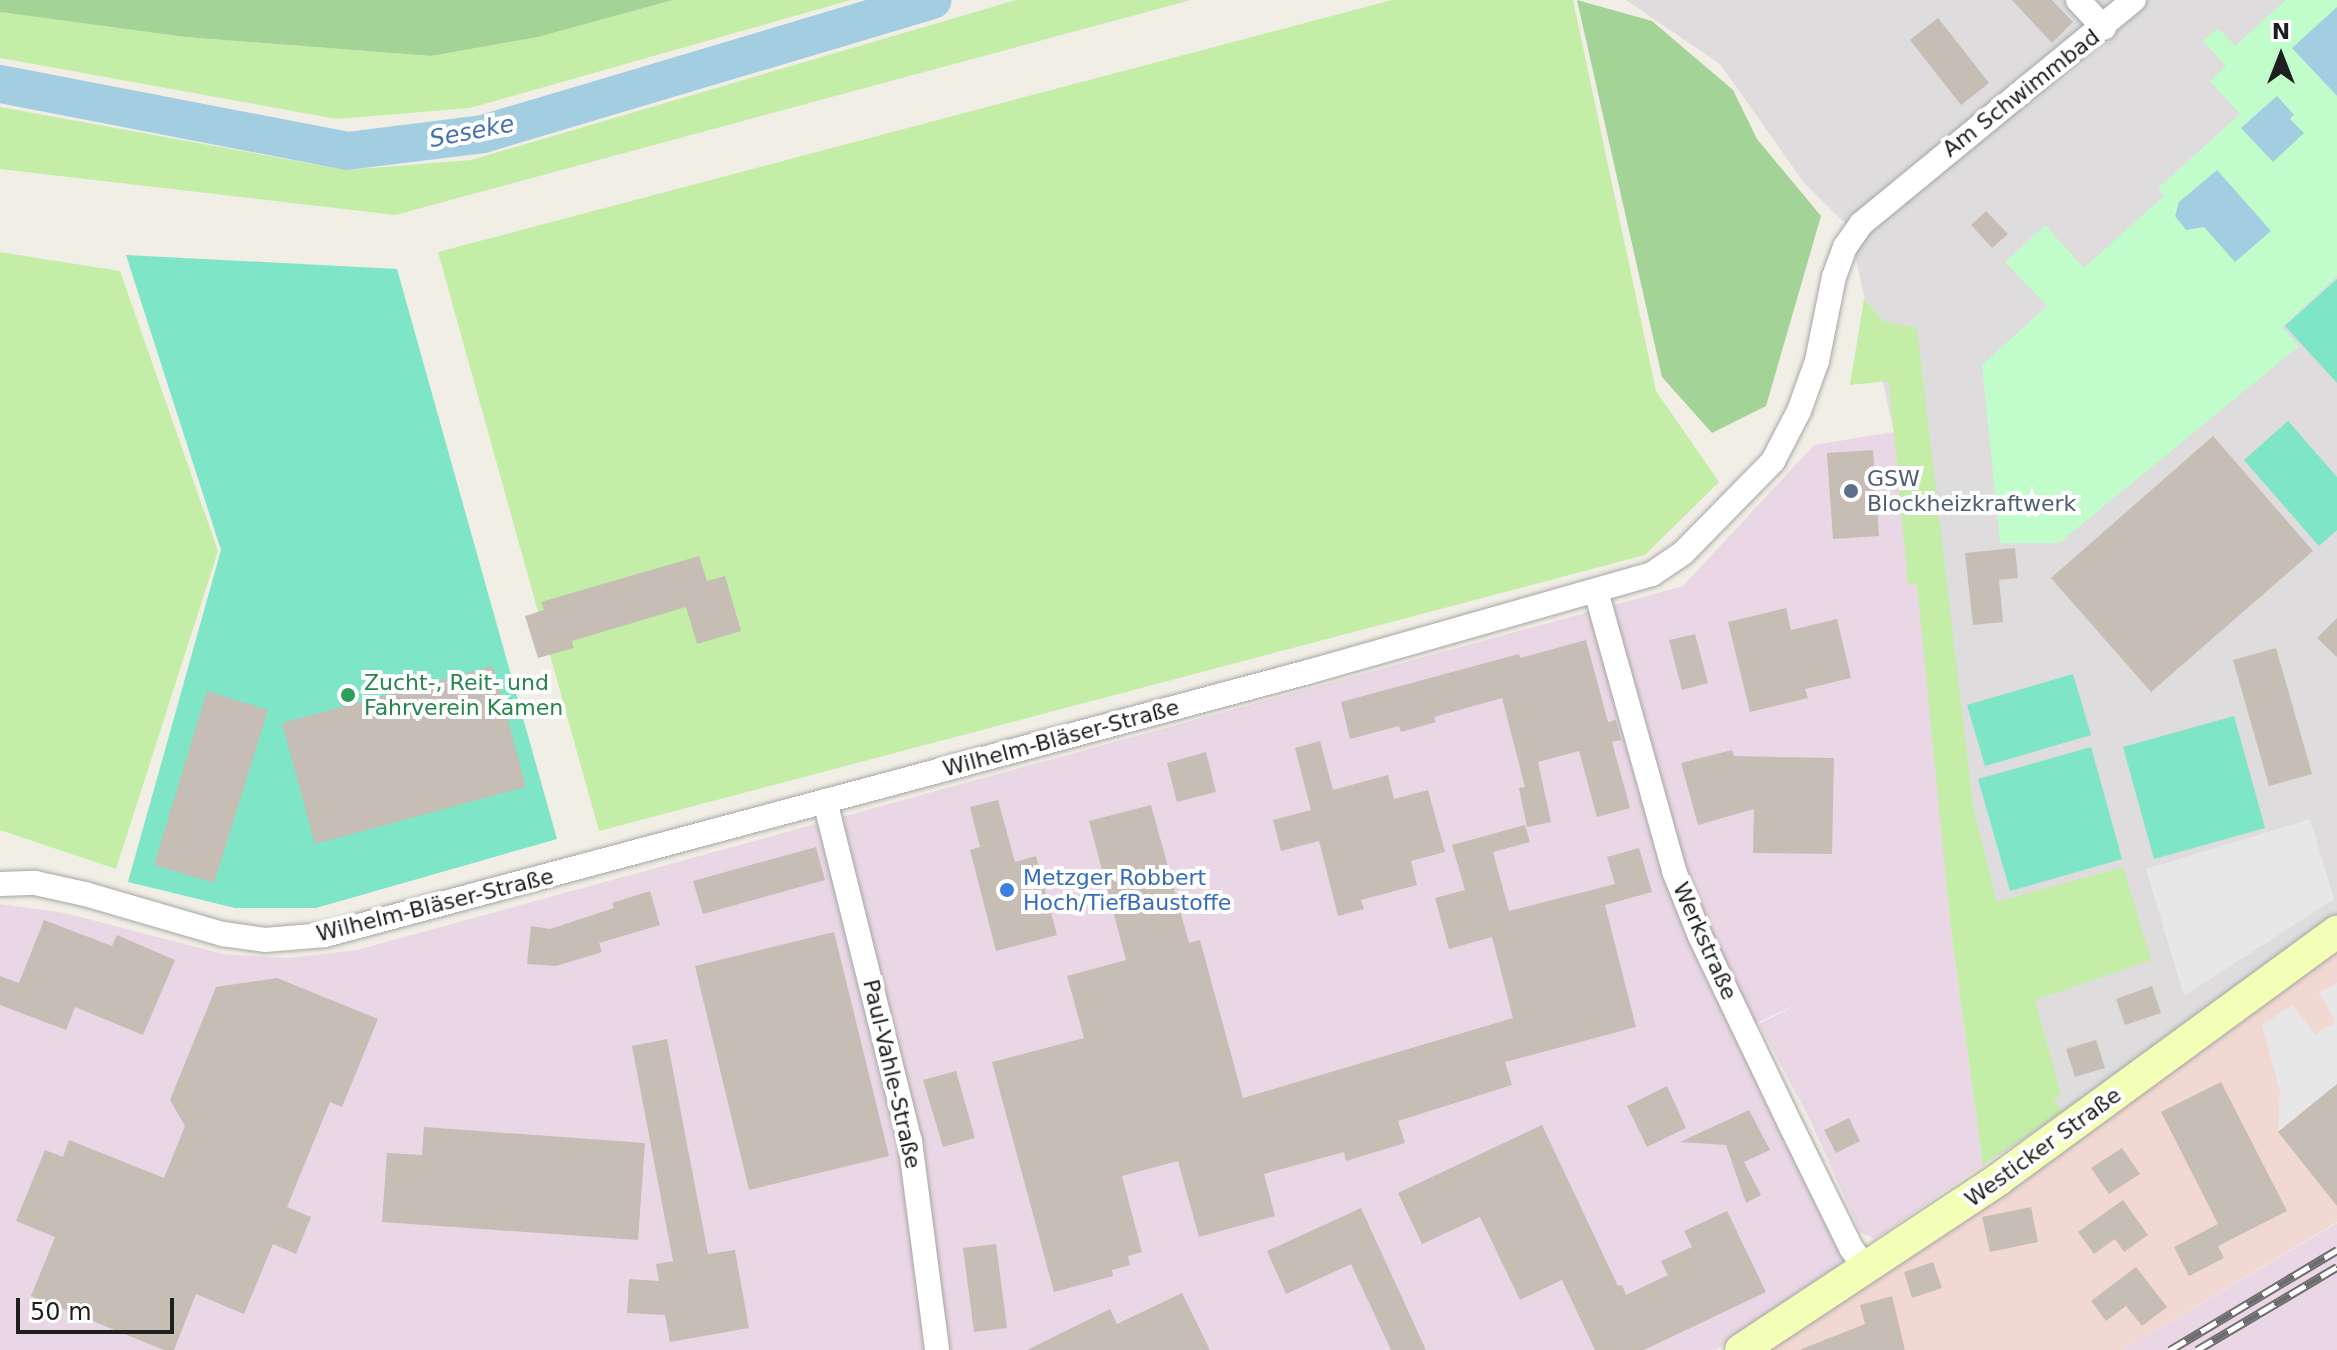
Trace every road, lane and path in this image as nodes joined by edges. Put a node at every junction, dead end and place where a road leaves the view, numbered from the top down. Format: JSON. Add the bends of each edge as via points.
{"nodes":[{"id":1,"x":2078,"y":0,"type":"edge"},
{"id":2,"x":2134,"y":0,"type":"edge"},
{"id":3,"x":2104,"y":28,"type":"junction"},
{"id":4,"x":1906,"y":184,"type":"joint"},
{"id":5,"x":1596,"y":591,"type":"junction"},
{"id":6,"x":825,"y":801,"type":"junction"},
{"id":7,"x":0,"y":884,"type":"edge"},
{"id":8,"x":2337,"y":932,"type":"edge"},
{"id":9,"x":1866,"y":1269,"type":"junction"},
{"id":10,"x":937,"y":1350,"type":"edge"},
{"id":11,"x":1741,"y":1350,"type":"edge"}],
"edges":[{"from":1,"to":3,"type":"street"},
{"from":2,"to":3,"type":"street","name":"Am Schwimmbad"},
{"from":3,"to":4,"type":"street","name":"Am Schwimmbad"},
{"from":4,"to":5,"type":"street","name":"Wilhelm-Bläser-Straße","via":[[1861,224],[1845,247],[1817,361],[1773,461],[1683,553],[1652,574]]},
{"from":5,"to":6,"type":"street","name":"Wilhelm-Bläser-Straße"},
{"from":5,"to":9,"type":"street","name":"Werkstraße","via":[[1674,871],[1785,1114]]},
{"from":6,"to":7,"type":"street","name":"Wilhelm-Bläser-Straße","via":[[366,925],[287,940],[223,934],[35,883]]},
{"from":6,"to":10,"type":"street","name":"Paul-Vahle-Straße","via":[[910,1141]]},
{"from":8,"to":9,"type":"street","name":"Westicker Straße"},
{"from":9,"to":11,"type":"street","name":"Westicker Straße"}]}
